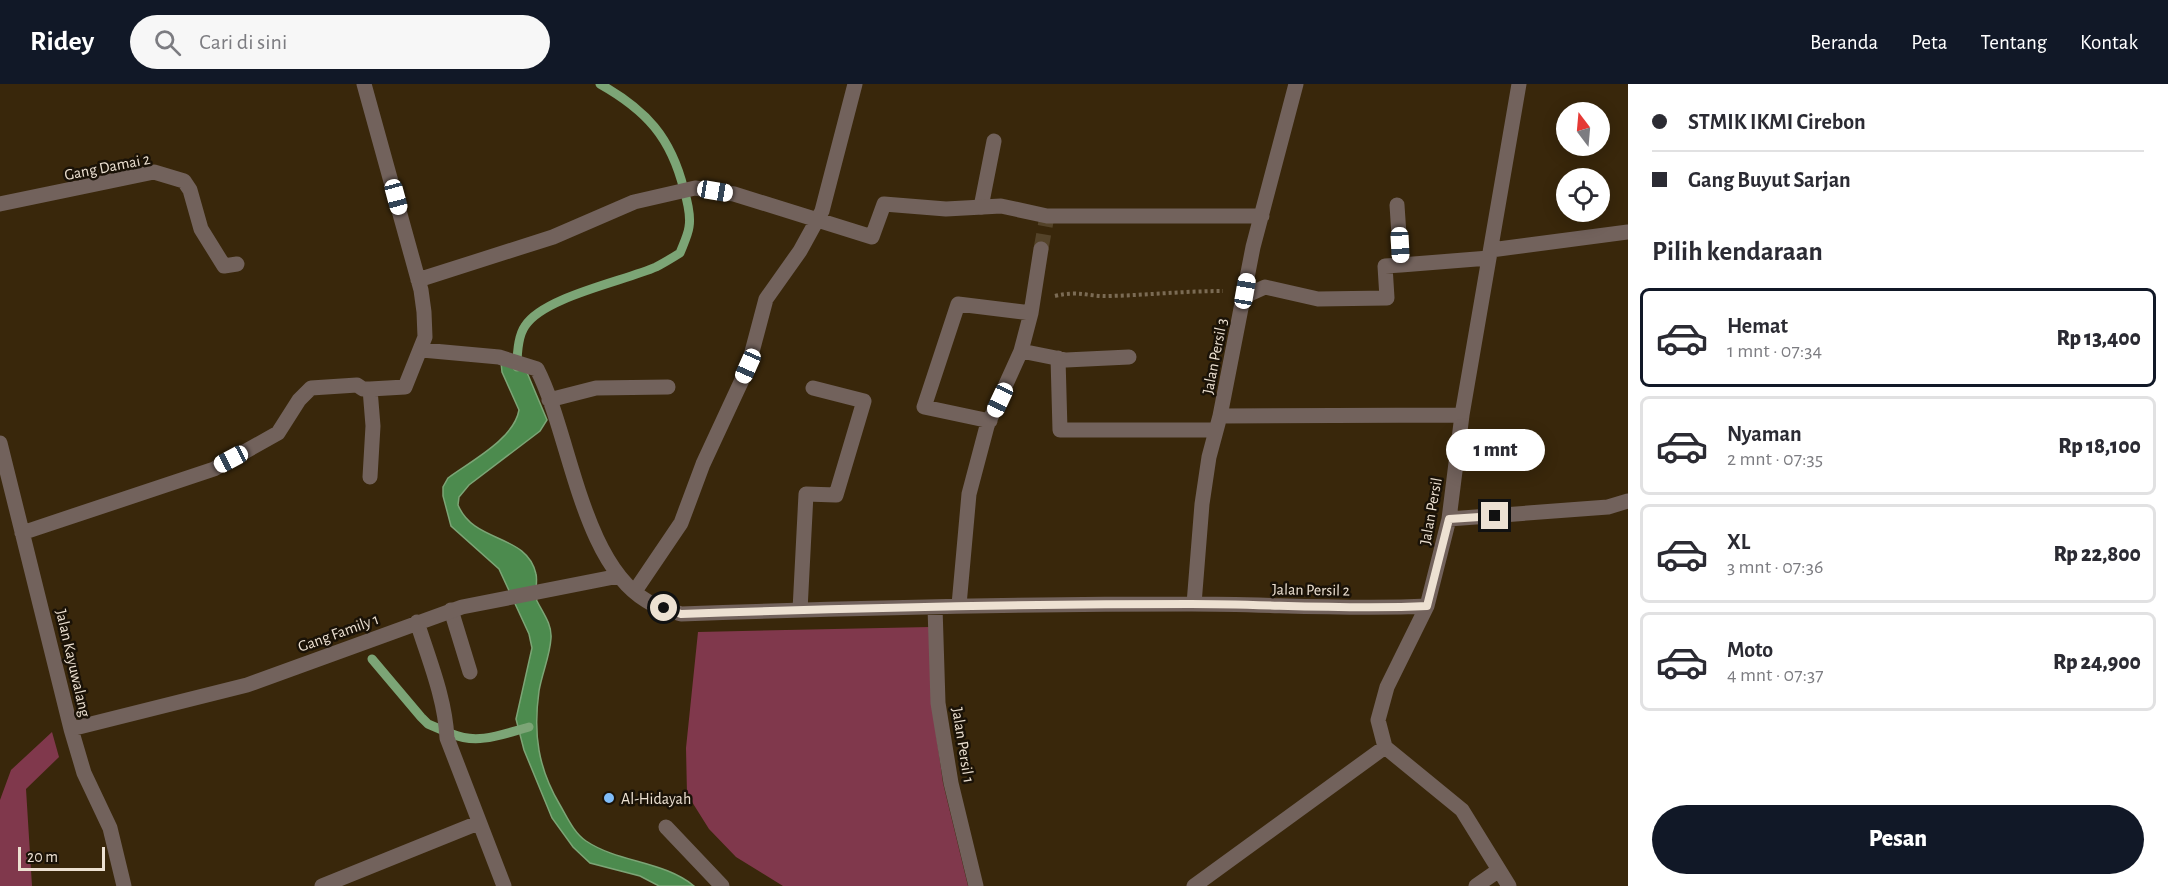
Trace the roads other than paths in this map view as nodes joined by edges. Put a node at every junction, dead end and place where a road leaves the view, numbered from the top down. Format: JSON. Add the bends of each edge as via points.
{"nodes":[{"id":1,"x":364,"y":84,"type":"edge"},
{"id":2,"x":855,"y":84,"type":"edge"},
{"id":3,"x":1296,"y":84,"type":"edge"},
{"id":4,"x":1519,"y":84,"type":"edge"},
{"id":5,"x":994,"y":141,"type":"dead end"},
{"id":6,"x":0,"y":204,"type":"edge"},
{"id":7,"x":1397,"y":205,"type":"dead end"},
{"id":8,"x":981,"y":207,"type":"junction"},
{"id":9,"x":1262,"y":216,"type":"junction"},
{"id":10,"x":817,"y":220,"type":"junction"},
{"id":11,"x":1628,"y":232,"type":"edge"},
{"id":12,"x":1041,"y":249,"type":"tunnel mouth"},
{"id":13,"x":1490,"y":254,"type":"junction"},
{"id":14,"x":237,"y":264,"type":"dead end"},
{"id":15,"x":1401,"y":265,"type":"junction"},
{"id":16,"x":418,"y":280,"type":"junction"},
{"id":17,"x":1244,"y":294,"type":"junction"},
{"id":18,"x":1032,"y":307,"type":"junction"},
{"id":19,"x":422,"y":350,"type":"junction"},
{"id":20,"x":1021,"y":351,"type":"junction"},
{"id":21,"x":1129,"y":357,"type":"dead end"},
{"id":22,"x":1058,"y":358,"type":"junction"},
{"id":23,"x":668,"y":387,"type":"dead end"},
{"id":24,"x":813,"y":388,"type":"dead end"},
{"id":25,"x":370,"y":389,"type":"junction"},
{"id":26,"x":549,"y":400,"type":"junction"},
{"id":27,"x":1462,"y":415,"type":"junction"},
{"id":28,"x":990,"y":421,"type":"junction"},
{"id":29,"x":1218,"y":423,"type":"junction"},
{"id":30,"x":0,"y":443,"type":"edge"},
{"id":31,"x":370,"y":477,"type":"dead end"},
{"id":32,"x":5,"y":489,"type":"edge"},
{"id":33,"x":1628,"y":501,"type":"edge"},
{"id":34,"x":1449,"y":519,"type":"junction"},
{"id":35,"x":22,"y":533,"type":"junction"},
{"id":36,"x":620,"y":576,"type":"junction"},
{"id":37,"x":635,"y":591,"type":"junction"},
{"id":38,"x":1194,"y":604,"type":"junction"},
{"id":39,"x":959,"y":605,"type":"junction"},
{"id":40,"x":1427,"y":606,"type":"junction"},
{"id":41,"x":935,"y":607,"type":"junction"},
{"id":42,"x":451,"y":610,"type":"junction"},
{"id":43,"x":800,"y":610,"type":"junction"},
{"id":44,"x":417,"y":622,"type":"junction"},
{"id":45,"x":470,"y":672,"type":"dead end"},
{"id":46,"x":71,"y":729,"type":"junction"},
{"id":47,"x":1385,"y":747,"type":"junction"},
{"id":48,"x":478,"y":823,"type":"junction"},
{"id":49,"x":666,"y":827,"type":"dead end"},
{"id":50,"x":1499,"y":870,"type":"junction"},
{"id":51,"x":124,"y":886,"type":"edge"},
{"id":52,"x":322,"y":886,"type":"edge"},
{"id":53,"x":504,"y":886,"type":"edge"},
{"id":54,"x":722,"y":886,"type":"edge"},
{"id":55,"x":976,"y":886,"type":"edge"},
{"id":56,"x":1194,"y":886,"type":"edge"},
{"id":57,"x":1476,"y":886,"type":"edge"},
{"id":58,"x":1509,"y":886,"type":"edge"}],
"edges":[{"from":1,"to":16,"type":"street"},
{"from":2,"to":10,"type":"street"},
{"from":3,"to":9,"type":"street","name":"Jalan Persil 3"},
{"from":4,"to":13,"type":"street","name":"Jalan Persil"},
{"from":5,"to":8,"type":"street"},
{"from":6,"to":14,"type":"street","name":"Gang Damai 2","via":[[154,172],[184,181],[201,229],[218,259],[224,266]]},
{"from":7,"to":15,"type":"street"},
{"from":8,"to":9,"type":"street","via":[[1001,206],[1047,216]]},
{"from":8,"to":10,"type":"street","via":[[946,209],[884,204],[872,237]]},
{"from":9,"to":17,"type":"street","name":"Jalan Persil 3"},
{"from":10,"to":16,"type":"street","via":[[734,194],[695,188],[675,191],[606,213],[553,237]]},
{"from":10,"to":37,"type":"street","via":[[766,299],[748,366],[681,523]]},
{"from":11,"to":13,"type":"street"},
{"from":12,"to":18,"type":"street"},
{"from":13,"to":15,"type":"street"},
{"from":13,"to":27,"type":"street","name":"Jalan Persil"},
{"from":15,"to":17,"type":"street","via":[[1385,266],[1387,298],[1318,298],[1265,287]]},
{"from":16,"to":19,"type":"street","via":[[425,320]]},
{"from":17,"to":29,"type":"street","name":"Jalan Persil 3"},
{"from":18,"to":20,"type":"street"},
{"from":18,"to":28,"type":"street","via":[[958,304],[924,406]]},
{"from":19,"to":25,"type":"street","via":[[405,387]]},
{"from":19,"to":26,"type":"street","name":"Jalan Persil 2","via":[[499,357],[528,364],[537,369]]},
{"from":20,"to":22,"type":"street"},
{"from":20,"to":28,"type":"street"},
{"from":21,"to":22,"type":"street"},
{"from":22,"to":29,"type":"street","via":[[1060,430]]},
{"from":23,"to":26,"type":"street","via":[[596,388]]},
{"from":24,"to":43,"type":"street","via":[[864,401],[836,495],[806,494]]},
{"from":25,"to":31,"type":"street","via":[[374,426]]},
{"from":25,"to":35,"type":"street","via":[[363,390],[357,385],[311,388],[278,433],[214,469]]},
{"from":26,"to":36,"type":"street","name":"Jalan Persil 2","via":[[576,489]]},
{"from":27,"to":29,"type":"street"},
{"from":27,"to":34,"type":"street","name":"Jalan Persil"},
{"from":28,"to":39,"type":"street","via":[[969,494]]},
{"from":29,"to":38,"type":"street","name":"Jalan Persil 3","via":[[1202,504]]},
{"from":30,"to":32,"type":"street","name":"Jalan Kayuwalang"},
{"from":32,"to":35,"type":"street","name":"Jalan Kayuwalang"},
{"from":33,"to":34,"type":"street","via":[[1608,507]]},
{"from":34,"to":40,"type":"street","name":"Jalan Persil"},
{"from":35,"to":46,"type":"street","name":"Jalan Kayuwalang"},
{"from":36,"to":37,"type":"street","name":"Jalan Persil 2"},
{"from":36,"to":42,"type":"street","name":"Gang Family 1"},
{"from":37,"to":43,"type":"street","name":"Jalan Persil 2","via":[[647,602],[681,614]]},
{"from":38,"to":39,"type":"street","name":"Jalan Persil 2"},
{"from":38,"to":40,"type":"street","name":"Jalan Persil 2"},
{"from":39,"to":41,"type":"street","name":"Jalan Persil 2"},
{"from":40,"to":47,"type":"street","name":"Jalan Persil","via":[[1387,687],[1378,720]]},
{"from":41,"to":43,"type":"street","name":"Jalan Persil 2"},
{"from":41,"to":55,"type":"street","name":"Jalan Persil 1","via":[[940,714],[951,783]]},
{"from":42,"to":44,"type":"street","name":"Gang Family 1"},
{"from":42,"to":45,"type":"street"},
{"from":44,"to":46,"type":"street","name":"Gang Family 1","via":[[247,685]]},
{"from":44,"to":48,"type":"street","via":[[438,687],[447,738]]},
{"from":46,"to":51,"type":"street","name":"Jalan Kayuwalang","via":[[84,773],[110,828]]},
{"from":47,"to":50,"type":"street","via":[[1462,810]]},
{"from":47,"to":56,"type":"street"},
{"from":48,"to":52,"type":"street"},
{"from":48,"to":53,"type":"street"},
{"from":49,"to":54,"type":"street"},
{"from":50,"to":57,"type":"street"},
{"from":50,"to":58,"type":"street"}]}
